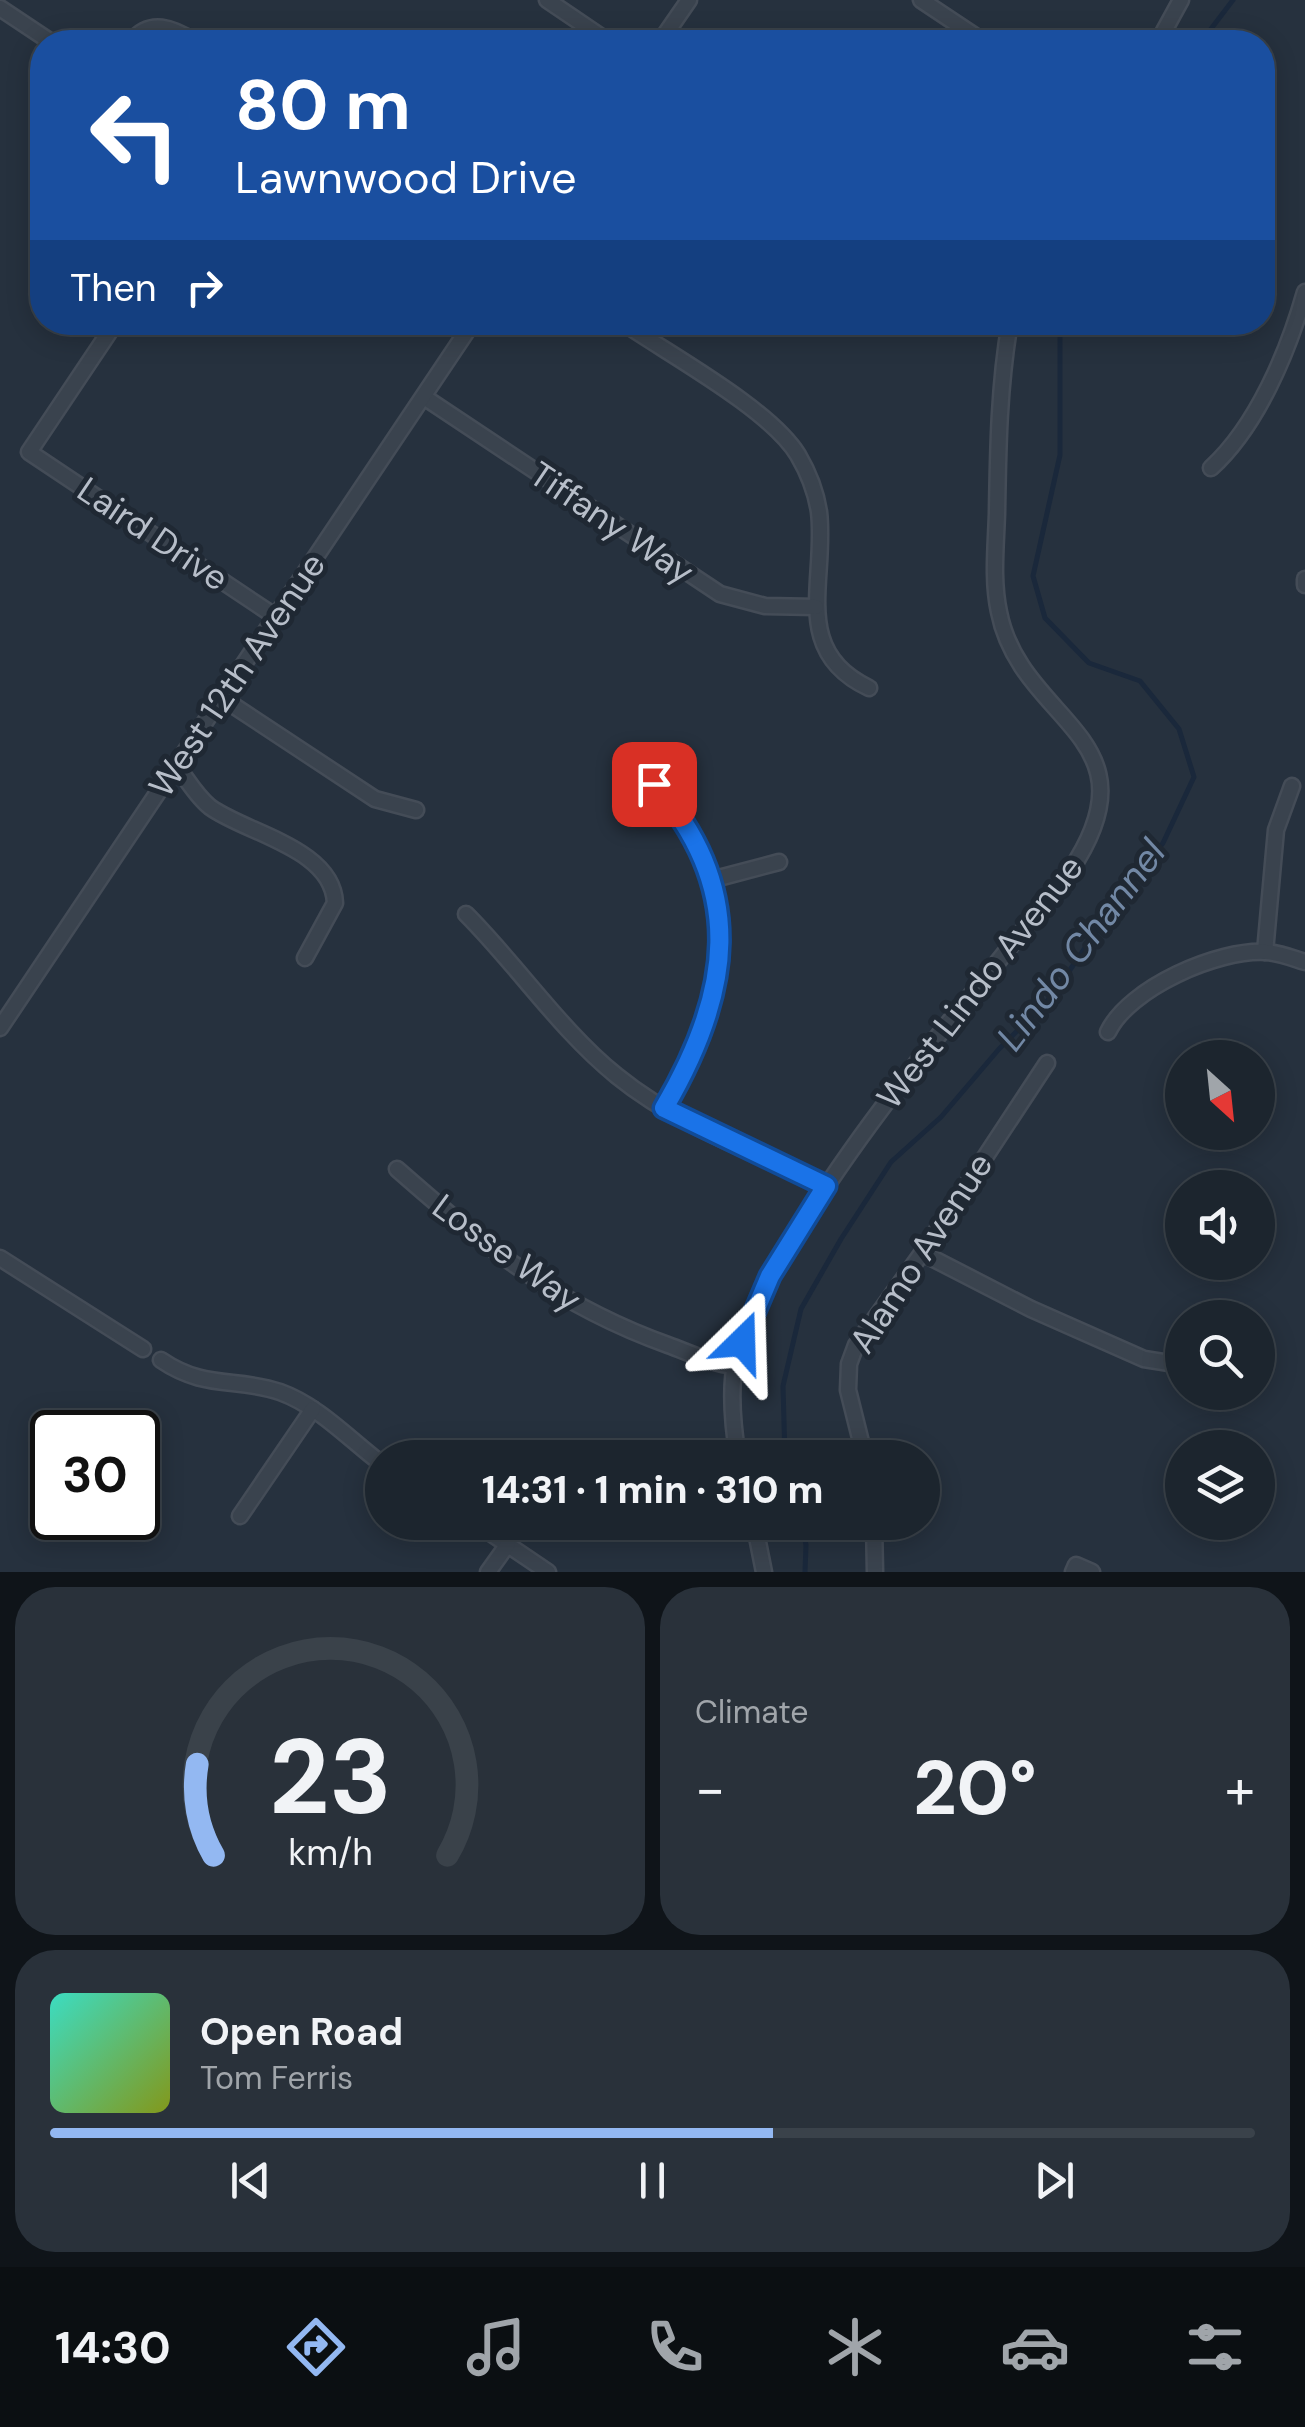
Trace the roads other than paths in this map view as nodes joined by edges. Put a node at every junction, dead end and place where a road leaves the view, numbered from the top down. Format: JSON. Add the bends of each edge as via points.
{"nodes":[{"id":1,"x":547,"y":0,"type":"edge"},
{"id":2,"x":689,"y":0,"type":"edge"},
{"id":3,"x":921,"y":0,"type":"edge"},
{"id":4,"x":1180,"y":0,"type":"edge"},
{"id":5,"x":0,"y":8,"type":"edge"},
{"id":6,"x":33,"y":30,"type":"edge"},
{"id":7,"x":146,"y":30,"type":"edge"},
{"id":8,"x":177,"y":30,"type":"edge"},
{"id":9,"x":591,"y":30,"type":"edge"},
{"id":10,"x":668,"y":30,"type":"edge"},
{"id":11,"x":966,"y":30,"type":"edge"},
{"id":12,"x":1164,"y":30,"type":"edge"},
{"id":13,"x":1305,"y":292,"type":"edge"},
{"id":14,"x":107,"y":335,"type":"edge"},
{"id":15,"x":465,"y":335,"type":"edge"},
{"id":16,"x":641,"y":335,"type":"edge"},
{"id":17,"x":1009,"y":335,"type":"edge"},
{"id":18,"x":424,"y":397,"type":"junction"},
{"id":19,"x":1211,"y":468,"type":"dead end"},
{"id":20,"x":816,"y":607,"type":"junction"},
{"id":21,"x":276,"y":617,"type":"junction"},
{"id":22,"x":869,"y":688,"type":"dead end"},
{"id":23,"x":222,"y":698,"type":"junction"},
{"id":24,"x":176,"y":764,"type":"junction"},
{"id":25,"x":654,"y":784,"type":"dead end"},
{"id":26,"x":1292,"y":786,"type":"dead end"},
{"id":27,"x":416,"y":810,"type":"dead end"},
{"id":28,"x":778,"y":862,"type":"dead end"},
{"id":29,"x":711,"y":880,"type":"junction"},
{"id":30,"x":466,"y":914,"type":"dead end"},
{"id":31,"x":1266,"y":952,"type":"junction"},
{"id":32,"x":305,"y":958,"type":"dead end"},
{"id":33,"x":1305,"y":962,"type":"edge"},
{"id":34,"x":0,"y":1028,"type":"edge"},
{"id":35,"x":1108,"y":1032,"type":"dead end"},
{"id":36,"x":1047,"y":1063,"type":"dead end"},
{"id":37,"x":664,"y":1108,"type":"junction"},
{"id":38,"x":398,"y":1169,"type":"dead end"},
{"id":39,"x":826,"y":1186,"type":"junction"},
{"id":40,"x":922,"y":1252,"type":"junction"},
{"id":41,"x":0,"y":1258,"type":"edge"},
{"id":42,"x":143,"y":1348,"type":"dead end"},
{"id":43,"x":161,"y":1360,"type":"dead end"},
{"id":44,"x":1165,"y":1362,"type":"edge"},
{"id":45,"x":735,"y":1366,"type":"junction"},
{"id":46,"x":313,"y":1409,"type":"junction"},
{"id":47,"x":737,"y":1440,"type":"edge"},
{"id":48,"x":860,"y":1440,"type":"edge"},
{"id":49,"x":365,"y":1450,"type":"edge"},
{"id":50,"x":240,"y":1516,"type":"dead end"},
{"id":51,"x":502,"y":1540,"type":"edge"},
{"id":52,"x":758,"y":1540,"type":"edge"},
{"id":53,"x":874,"y":1540,"type":"edge"},
{"id":54,"x":508,"y":1544,"type":"junction"},
{"id":55,"x":1074,"y":1568,"type":"edge"},
{"id":56,"x":488,"y":1572,"type":"edge"},
{"id":57,"x":548,"y":1572,"type":"edge"},
{"id":58,"x":764,"y":1572,"type":"edge"},
{"id":59,"x":875,"y":1572,"type":"edge"},
{"id":60,"x":1092,"y":1572,"type":"edge"}],
"edges":[{"from":1,"to":9,"type":"street"},
{"from":2,"to":10,"type":"street"},
{"from":3,"to":11,"type":"street"},
{"from":4,"to":12,"type":"street"},
{"from":5,"to":6,"type":"street"},
{"from":7,"to":8,"type":"street"},
{"from":13,"to":19,"type":"street","via":[[1247,428]]},
{"from":14,"to":21,"type":"street","name":"Laird Drive","via":[[30,452]]},
{"from":15,"to":18,"type":"street","name":"West 12th Avenue"},
{"from":16,"to":20,"type":"street","via":[[744,404],[795,450],[818,510]]},
{"from":17,"to":39,"type":"street","name":"West Lindo Avenue","via":[[999,443],[999,612],[1023,669],[1090,751],[1101,787],[1099,815],[1070,871],[942,1028]]},
{"from":18,"to":20,"type":"street","name":"Tiffany Way","via":[[720,594],[764,606]]},
{"from":18,"to":21,"type":"street","name":"West 12th Avenue"},
{"from":20,"to":22,"type":"street","via":[[830,656],[844,674]]},
{"from":21,"to":23,"type":"street","name":"West 12th Avenue"},
{"from":23,"to":24,"type":"street","name":"West 12th Avenue"},
{"from":23,"to":27,"type":"street","via":[[375,799]]},
{"from":24,"to":32,"type":"street","via":[[209,806],[292,849],[329,884],[335,903]]},
{"from":24,"to":34,"type":"street","name":"West 12th Avenue"},
{"from":25,"to":29,"type":"street","via":[[692,832]]},
{"from":26,"to":31,"type":"street","via":[[1276,830]]},
{"from":28,"to":29,"type":"street"},
{"from":29,"to":37,"type":"street","via":[[720,932],[710,1004],[702,1036]]},
{"from":30,"to":37,"type":"street","via":[[602,1063]]},
{"from":31,"to":33,"type":"street"},
{"from":31,"to":35,"type":"street","via":[[1216,960],[1177,976],[1126,1007]]},
{"from":36,"to":40,"type":"street","name":"Alamo Avenue"},
{"from":37,"to":39,"type":"street"},
{"from":38,"to":45,"type":"street","name":"Losse Way","via":[[491,1250],[563,1299]]},
{"from":39,"to":45,"type":"street","name":"West Lindo Avenue","via":[[764,1289]]},
{"from":40,"to":44,"type":"street","via":[[1031,1309]]},
{"from":40,"to":48,"type":"street","name":"Alamo Avenue","via":[[852,1354],[848,1390]]},
{"from":41,"to":42,"type":"street"},
{"from":43,"to":46,"type":"street","via":[[192,1378],[270,1389]]},
{"from":45,"to":47,"type":"street","name":"West Lindo Avenue"},
{"from":46,"to":49,"type":"street"},
{"from":46,"to":50,"type":"street"},
{"from":51,"to":54,"type":"street"},
{"from":52,"to":58,"type":"street"},
{"from":53,"to":59,"type":"street"},
{"from":54,"to":56,"type":"street"},
{"from":54,"to":57,"type":"street"},
{"from":55,"to":60,"type":"street"}]}
